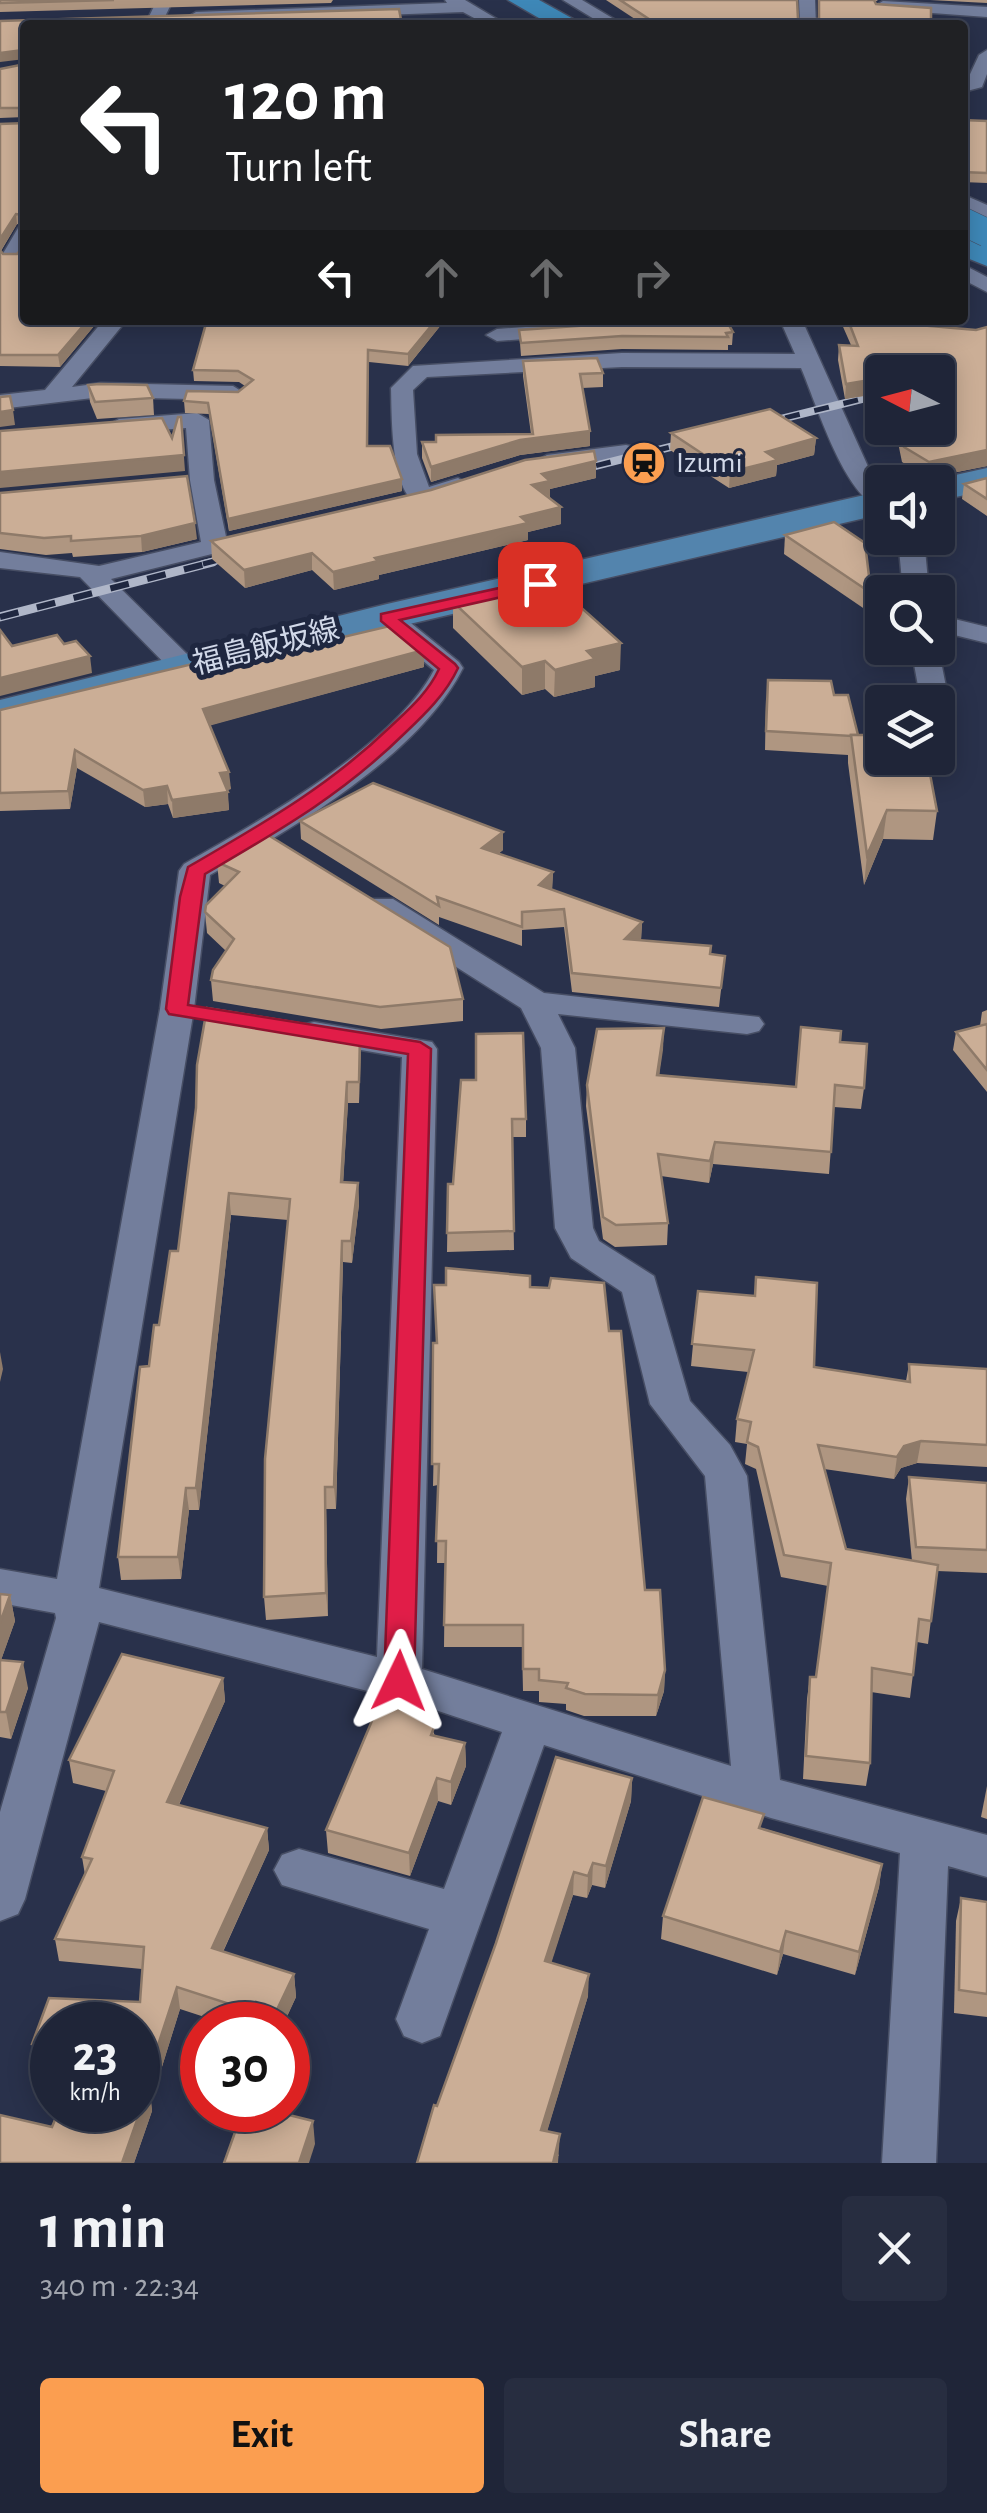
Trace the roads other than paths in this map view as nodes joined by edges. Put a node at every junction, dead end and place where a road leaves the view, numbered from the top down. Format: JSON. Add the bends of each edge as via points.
{"nodes":[{"id":1,"x":571,"y":0,"type":"edge"},
{"id":2,"x":469,"y":2,"type":"edge"},
{"id":3,"x":882,"y":3,"type":"edge"},
{"id":4,"x":987,"y":12,"type":"edge"},
{"id":5,"x":523,"y":15,"type":"edge"},
{"id":6,"x":244,"y":19,"type":"edge"},
{"id":7,"x":291,"y":19,"type":"edge"},
{"id":8,"x":212,"y":20,"type":"edge"},
{"id":9,"x":607,"y":20,"type":"edge"},
{"id":10,"x":987,"y":55,"type":"edge"},
{"id":11,"x":974,"y":87,"type":"edge"},
{"id":12,"x":794,"y":325,"type":"edge"},
{"id":13,"x":110,"y":327,"type":"dead end"},
{"id":14,"x":590,"y":328,"type":"edge"},
{"id":15,"x":496,"y":335,"type":"dead end"},
{"id":16,"x":812,"y":361,"type":"junction"},
{"id":17,"x":239,"y":393,"type":"edge"},
{"id":18,"x":52,"y":396,"type":"junction"},
{"id":19,"x":0,"y":402,"type":"edge"},
{"id":20,"x":98,"y":428,"type":"edge"},
{"id":21,"x":626,"y":452,"type":"dead end"},
{"id":22,"x":521,"y":466,"type":"edge"},
{"id":23,"x":488,"y":476,"type":"edge"},
{"id":24,"x":987,"y":479,"type":"edge"},
{"id":25,"x":865,"y":486,"type":"edge"},
{"id":26,"x":955,"y":486,"type":"edge"},
{"id":27,"x":422,"y":498,"type":"junction"},
{"id":28,"x":390,"y":506,"type":"edge"},
{"id":29,"x":865,"y":506,"type":"edge"},
{"id":30,"x":0,"y":560,"type":"edge"},
{"id":31,"x":95,"y":575,"type":"junction"},
{"id":32,"x":387,"y":618,"type":"junction"},
{"id":33,"x":955,"y":627,"type":"edge"},
{"id":34,"x":987,"y":635,"type":"edge"},
{"id":35,"x":185,"y":668,"type":"junction"},
{"id":36,"x":0,"y":714,"type":"edge"},
{"id":37,"x":262,"y":833,"type":"junction"},
{"id":38,"x":294,"y":853,"type":"edge"},
{"id":39,"x":360,"y":892,"type":"edge"},
{"id":40,"x":535,"y":1002,"type":"junction"},
{"id":41,"x":270,"y":1024,"type":"edge"},
{"id":42,"x":747,"y":1024,"type":"dead end"},
{"id":43,"x":0,"y":1586,"type":"edge"},
{"id":44,"x":75,"y":1599,"type":"junction"},
{"id":45,"x":399,"y":1681,"type":"junction"},
{"id":46,"x":529,"y":1721,"type":"junction"},
{"id":47,"x":758,"y":1794,"type":"junction"},
{"id":48,"x":926,"y":1840,"type":"junction"},
{"id":49,"x":987,"y":1856,"type":"edge"},
{"id":50,"x":300,"y":1870,"type":"dead end"},
{"id":51,"x":0,"y":1899,"type":"edge"},
{"id":52,"x":459,"y":1916,"type":"junction"},
{"id":53,"x":422,"y":2020,"type":"dead end"},
{"id":54,"x":908,"y":2163,"type":"edge"}],
"edges":[{"from":1,"to":9,"type":"street"},
{"from":2,"to":5,"type":"highway"},
{"from":2,"to":7,"type":"street"},
{"from":3,"to":4,"type":"street"},
{"from":6,"to":7,"type":"street"},
{"from":6,"to":8,"type":"street"},
{"from":10,"to":11,"type":"street"},
{"from":12,"to":16,"type":"street"},
{"from":13,"to":18,"type":"street"},
{"from":14,"to":15,"type":"street"},
{"from":16,"to":25,"type":"street"},
{"from":16,"to":27,"type":"street","via":[[622,360],[421,371],[402,388],[405,454]]},
{"from":17,"to":18,"type":"street","via":[[101,390]]},
{"from":18,"to":19,"type":"street"},
{"from":20,"to":31,"type":"street","via":[[197,420],[193,481],[224,544]]},
{"from":21,"to":22,"type":"street"},
{"from":23,"to":27,"type":"street"},
{"from":24,"to":26,"type":"main road"},
{"from":27,"to":28,"type":"street"},
{"from":29,"to":32,"type":"main road","name":"福島飯坂線"},
{"from":30,"to":31,"type":"street"},
{"from":31,"to":35,"type":"street"},
{"from":32,"to":35,"type":"main road","name":"福島飯坂線"},
{"from":32,"to":37,"type":"street","via":[[449,668],[444,678],[355,772]]},
{"from":33,"to":34,"type":"street"},
{"from":35,"to":36,"type":"main road","name":"福島飯坂線"},
{"from":37,"to":38,"type":"street"},
{"from":37,"to":44,"type":"street","via":[[195,871],[196,1012]]},
{"from":39,"to":40,"type":"street"},
{"from":40,"to":42,"type":"street"},
{"from":40,"to":47,"type":"street","via":[[558,1048],[574,1228],[584,1248],[640,1285],[670,1404],[720,1458],[726,1476]]},
{"from":41,"to":45,"type":"street","via":[[420,1049]]},
{"from":43,"to":44,"type":"street"},
{"from":44,"to":45,"type":"street"},
{"from":44,"to":51,"type":"street","via":[[78,1618]]},
{"from":45,"to":46,"type":"street"},
{"from":46,"to":47,"type":"street"},
{"from":46,"to":52,"type":"street"},
{"from":47,"to":48,"type":"street"},
{"from":48,"to":49,"type":"street"},
{"from":48,"to":54,"type":"street"},
{"from":50,"to":52,"type":"street"},
{"from":52,"to":53,"type":"street"}]}
